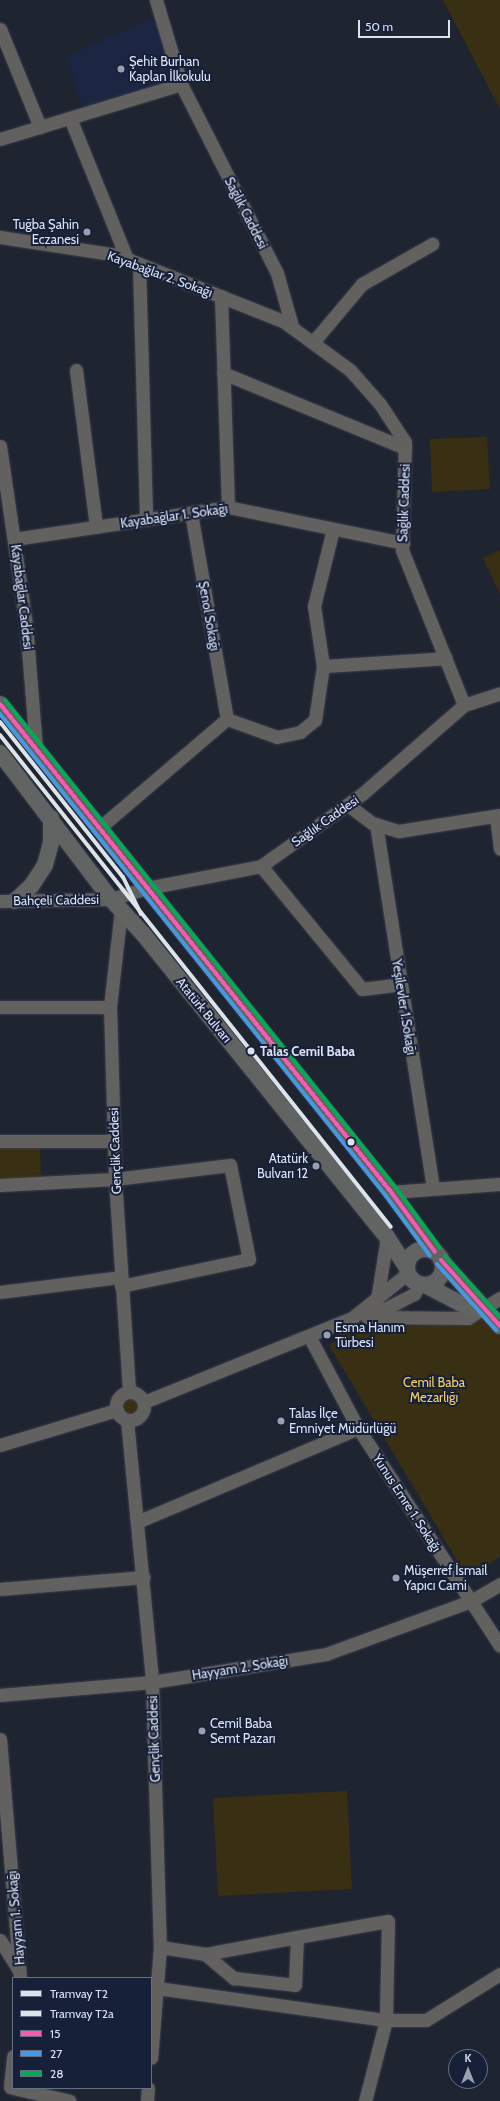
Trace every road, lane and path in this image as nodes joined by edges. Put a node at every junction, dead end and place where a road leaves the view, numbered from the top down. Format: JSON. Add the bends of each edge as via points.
{"nodes":[{"id":1,"x":156,"y":0,"type":"edge"},
{"id":2,"x":0,"y":29,"type":"edge"},
{"id":3,"x":181,"y":84,"type":"junction"},
{"id":4,"x":70,"y":118,"type":"junction"},
{"id":5,"x":40,"y":127,"type":"junction"},
{"id":6,"x":0,"y":139,"type":"edge"},
{"id":7,"x":0,"y":237,"type":"edge"},
{"id":8,"x":432,"y":244,"type":"dead end"},
{"id":9,"x":127,"y":259,"type":"junction"},
{"id":10,"x":139,"y":264,"type":"junction"},
{"id":11,"x":220,"y":296,"type":"junction"},
{"id":12,"x":292,"y":326,"type":"junction"},
{"id":13,"x":314,"y":341,"type":"junction"},
{"id":14,"x":76,"y":370,"type":"dead end"},
{"id":15,"x":223,"y":373,"type":"junction"},
{"id":16,"x":0,"y":446,"type":"edge"},
{"id":17,"x":405,"y":448,"type":"junction"},
{"id":18,"x":228,"y":507,"type":"junction"},
{"id":19,"x":191,"y":513,"type":"junction"},
{"id":20,"x":146,"y":520,"type":"junction"},
{"id":21,"x":96,"y":527,"type":"junction"},
{"id":22,"x":333,"y":529,"type":"junction"},
{"id":23,"x":14,"y":539,"type":"junction"},
{"id":24,"x":403,"y":543,"type":"junction"},
{"id":25,"x":446,"y":658,"type":"junction"},
{"id":26,"x":323,"y":666,"type":"junction"},
{"id":27,"x":500,"y":693,"type":"edge"},
{"id":28,"x":0,"y":704,"type":"edge"},
{"id":29,"x":464,"y":705,"type":"junction"},
{"id":30,"x":227,"y":719,"type":"junction"},
{"id":31,"x":36,"y":749,"type":"junction"},
{"id":32,"x":0,"y":753,"type":"edge"},
{"id":33,"x":348,"y":805,"type":"junction"},
{"id":34,"x":498,"y":815,"type":"edge"},
{"id":35,"x":51,"y":818,"type":"junction"},
{"id":36,"x":376,"y":824,"type":"junction"},
{"id":37,"x":98,"y":829,"type":"junction"},
{"id":38,"x":500,"y":849,"type":"edge"},
{"id":39,"x":261,"y":866,"type":"junction"},
{"id":40,"x":147,"y":888,"type":"junction"},
{"id":41,"x":7,"y":901,"type":"edge"},
{"id":42,"x":116,"y":905,"type":"junction"},
{"id":43,"x":401,"y":984,"type":"junction"},
{"id":44,"x":0,"y":1007,"type":"edge"},
{"id":45,"x":110,"y":1007,"type":"junction"},
{"id":46,"x":0,"y":1141,"type":"edge"},
{"id":47,"x":114,"y":1141,"type":"junction"},
{"id":48,"x":115,"y":1179,"type":"junction"},
{"id":49,"x":500,"y":1184,"type":"edge"},
{"id":50,"x":0,"y":1185,"type":"edge"},
{"id":51,"x":433,"y":1189,"type":"junction"},
{"id":52,"x":391,"y":1192,"type":"junction"},
{"id":53,"x":387,"y":1237,"type":"junction"},
{"id":54,"x":438,"y":1256,"type":"junction"},
{"id":55,"x":407,"y":1270,"type":"junction"},
{"id":56,"x":121,"y":1282,"type":"junction"},
{"id":57,"x":422,"y":1284,"type":"junction"},
{"id":58,"x":0,"y":1292,"type":"edge"},
{"id":59,"x":500,"y":1298,"type":"edge"},
{"id":60,"x":377,"y":1300,"type":"junction"},
{"id":61,"x":484,"y":1310,"type":"junction"},
{"id":62,"x":367,"y":1317,"type":"junction"},
{"id":63,"x":352,"y":1318,"type":"junction"},
{"id":64,"x":500,"y":1326,"type":"edge"},
{"id":65,"x":309,"y":1336,"type":"junction"},
{"id":66,"x":129,"y":1392,"type":"junction"},
{"id":67,"x":144,"y":1402,"type":"junction"},
{"id":68,"x":116,"y":1410,"type":"junction"},
{"id":69,"x":127,"y":1420,"type":"junction"},
{"id":70,"x":358,"y":1428,"type":"junction"},
{"id":71,"x":0,"y":1445,"type":"edge"},
{"id":72,"x":137,"y":1522,"type":"junction"},
{"id":73,"x":143,"y":1577,"type":"junction"},
{"id":74,"x":500,"y":1584,"type":"edge"},
{"id":75,"x":0,"y":1588,"type":"edge"},
{"id":76,"x":471,"y":1601,"type":"junction"},
{"id":77,"x":500,"y":1646,"type":"edge"},
{"id":78,"x":152,"y":1682,"type":"junction"},
{"id":79,"x":0,"y":1695,"type":"edge"},
{"id":80,"x":0,"y":1739,"type":"edge"},
{"id":81,"x":298,"y":1937,"type":"junction"},
{"id":82,"x":0,"y":1940,"type":"edge"},
{"id":83,"x":160,"y":1947,"type":"junction"},
{"id":84,"x":206,"y":1954,"type":"junction"},
{"id":85,"x":500,"y":1974,"type":"edge"},
{"id":86,"x":20,"y":1976,"type":"edge"},
{"id":87,"x":157,"y":1988,"type":"junction"},
{"id":88,"x":386,"y":2020,"type":"junction"},
{"id":89,"x":152,"y":2046,"type":"edge"},
{"id":90,"x":12,"y":2064,"type":"edge"},
{"id":91,"x":9,"y":2087,"type":"edge"},
{"id":92,"x":18,"y":2089,"type":"edge"},
{"id":93,"x":148,"y":2089,"type":"edge"},
{"id":94,"x":70,"y":2101,"type":"edge"},
{"id":95,"x":147,"y":2101,"type":"edge"},
{"id":96,"x":365,"y":2101,"type":"edge"}],
"edges":[{"from":1,"to":3,"type":"street","name":"Sağlık Caddesi"},
{"from":2,"to":5,"type":"street"},
{"from":3,"to":4,"type":"street"},
{"from":3,"to":12,"type":"street","name":"Sağlık Caddesi","via":[[277,273]]},
{"from":4,"to":5,"type":"street"},
{"from":4,"to":9,"type":"street"},
{"from":5,"to":6,"type":"street"},
{"from":7,"to":9,"type":"street","name":"Kayabağlar 2. Sokağı"},
{"from":8,"to":13,"type":"street","via":[[362,284]]},
{"from":9,"to":10,"type":"street","name":"Kayabağlar 2. Sokağı"},
{"from":10,"to":11,"type":"street","name":"Kayabağlar 2. Sokağı"},
{"from":10,"to":20,"type":"street"},
{"from":11,"to":12,"type":"street","name":"Kayabağlar 2. Sokağı"},
{"from":11,"to":15,"type":"street"},
{"from":12,"to":13,"type":"street","name":"Sağlık Caddesi"},
{"from":13,"to":17,"type":"street","name":"Sağlık Caddesi","via":[[365,386],[393,422]]},
{"from":14,"to":21,"type":"street"},
{"from":15,"to":17,"type":"street"},
{"from":15,"to":18,"type":"street"},
{"from":16,"to":23,"type":"street","name":"Kayabağlar Caddesi"},
{"from":17,"to":24,"type":"street","name":"Sağlık Caddesi"},
{"from":18,"to":19,"type":"street","name":"Kayabağlar 1. Sokağı"},
{"from":18,"to":22,"type":"street","name":"Kayabağlar 1. Sokağı"},
{"from":19,"to":20,"type":"street","name":"Kayabağlar 1. Sokağı"},
{"from":19,"to":30,"type":"street","name":"Şenol Sokağı"},
{"from":20,"to":21,"type":"street","name":"Kayabağlar 1. Sokağı"},
{"from":21,"to":23,"type":"street","name":"Kayabağlar 1. Sokağı"},
{"from":22,"to":24,"type":"street","name":"Kayabağlar 1. Sokağı"},
{"from":22,"to":26,"type":"street","via":[[314,606]]},
{"from":23,"to":31,"type":"street","name":"Kayabağlar Caddesi","via":[[33,692]]},
{"from":24,"to":25,"type":"street","name":"Sağlık Caddesi"},
{"from":25,"to":26,"type":"street"},
{"from":25,"to":29,"type":"street","name":"Sağlık Caddesi"},
{"from":26,"to":30,"type":"street","via":[[318,713],[300,732],[267,737]]},
{"from":27,"to":29,"type":"street"},
{"from":28,"to":31,"type":"main road"},
{"from":29,"to":33,"type":"street","name":"Sağlık Caddesi"},
{"from":30,"to":37,"type":"street"},
{"from":31,"to":37,"type":"main road"},
{"from":32,"to":35,"type":"main road","name":"Atatürk Bulvarı"},
{"from":33,"to":36,"type":"street"},
{"from":33,"to":39,"type":"street","name":"Sağlık Caddesi"},
{"from":34,"to":36,"type":"street","via":[[399,831]]},
{"from":34,"to":38,"type":"street"},
{"from":35,"to":41,"type":"main road","via":[[51,842],[45,865],[32,885]]},
{"from":35,"to":42,"type":"main road","name":"Atatürk Bulvarı"},
{"from":36,"to":43,"type":"street","name":"Yeşilevler 1.Sokağı"},
{"from":37,"to":40,"type":"main road"},
{"from":39,"to":40,"type":"street","name":"Sağlık Caddesi"},
{"from":39,"to":43,"type":"street","via":[[362,989]]},
{"from":40,"to":42,"type":"street","name":"Sağlık Caddesi"},
{"from":40,"to":52,"type":"main road"},
{"from":41,"to":42,"type":"street","name":"Bahçeli Caddesi"},
{"from":42,"to":45,"type":"street","name":"Gençlik Caddesi"},
{"from":42,"to":53,"type":"main road","name":"Atatürk Bulvarı"},
{"from":43,"to":51,"type":"street","name":"Yeşilevler 1.Sokağı"},
{"from":44,"to":45,"type":"street"},
{"from":45,"to":47,"type":"street","name":"Gençlik Caddesi"},
{"from":46,"to":47,"type":"street"},
{"from":47,"to":48,"type":"street","name":"Gençlik Caddesi"},
{"from":48,"to":50,"type":"street"},
{"from":48,"to":56,"type":"street","name":"Gençlik Caddesi"},
{"from":48,"to":56,"type":"street","via":[[230,1165],[249,1259]]},
{"from":49,"to":51,"type":"street"},
{"from":51,"to":52,"type":"street"},
{"from":52,"to":54,"type":"main road"},
{"from":53,"to":55,"type":"main road","name":"Atatürk Bulvarı"},
{"from":53,"to":60,"type":"street"},
{"from":54,"to":55,"type":"main road","via":[[416,1251]]},
{"from":54,"to":57,"type":"main road","via":[[440,1277]]},
{"from":54,"to":61,"type":"main road","via":[[475,1295]]},
{"from":55,"to":57,"type":"main road"},
{"from":55,"to":60,"type":"street"},
{"from":56,"to":58,"type":"street"},
{"from":56,"to":66,"type":"street","name":"Gençlik Caddesi"},
{"from":57,"to":61,"type":"main road","via":[[469,1308]]},
{"from":57,"to":62,"type":"street","via":[[408,1298]]},
{"from":59,"to":61,"type":"street"},
{"from":60,"to":63,"type":"street"},
{"from":61,"to":62,"type":"street","via":[[468,1318]]},
{"from":61,"to":64,"type":"main road"},
{"from":62,"to":63,"type":"street"},
{"from":63,"to":65,"type":"street"},
{"from":65,"to":67,"type":"street"},
{"from":65,"to":70,"type":"street","name":"Yunus Emre 1. Sokağı"},
{"from":66,"to":67,"type":"street","via":[[138,1394]]},
{"from":66,"to":68,"type":"street","via":[[117,1400]]},
{"from":67,"to":69,"type":"street","via":[[141,1416]]},
{"from":68,"to":69,"type":"street"},
{"from":68,"to":71,"type":"street"},
{"from":69,"to":72,"type":"street","name":"Gençlik Caddesi"},
{"from":70,"to":72,"type":"street"},
{"from":70,"to":76,"type":"street","name":"Yunus Emre 1. Sokağı"},
{"from":72,"to":73,"type":"street","name":"Gençlik Caddesi"},
{"from":73,"to":75,"type":"street"},
{"from":73,"to":78,"type":"street","name":"Gençlik Caddesi"},
{"from":74,"to":76,"type":"street","name":"Hayyam 2. Sokağı"},
{"from":76,"to":77,"type":"street","name":"Yunus Emre 1. Sokağı"},
{"from":76,"to":78,"type":"street","name":"Hayyam 2. Sokağı","via":[[326,1654]]},
{"from":78,"to":79,"type":"street","name":"Hayyam 2. Sokağı"},
{"from":78,"to":83,"type":"street","name":"Gençlik Caddesi"},
{"from":80,"to":86,"type":"street","name":"Hayyam 1. Sokağı"},
{"from":81,"to":84,"type":"street"},
{"from":81,"to":84,"type":"street","via":[[295,1985],[234,1978]]},
{"from":81,"to":88,"type":"street","via":[[388,1921]]},
{"from":82,"to":86,"type":"street"},
{"from":83,"to":84,"type":"street"},
{"from":83,"to":87,"type":"street","name":"Gençlik Caddesi"},
{"from":85,"to":88,"type":"street","via":[[426,2020]]},
{"from":87,"to":88,"type":"street"},
{"from":87,"to":89,"type":"street","name":"Gençlik Caddesi"},
{"from":88,"to":96,"type":"street"},
{"from":90,"to":91,"type":"street"},
{"from":92,"to":94,"type":"street"},
{"from":93,"to":95,"type":"street"}]}
